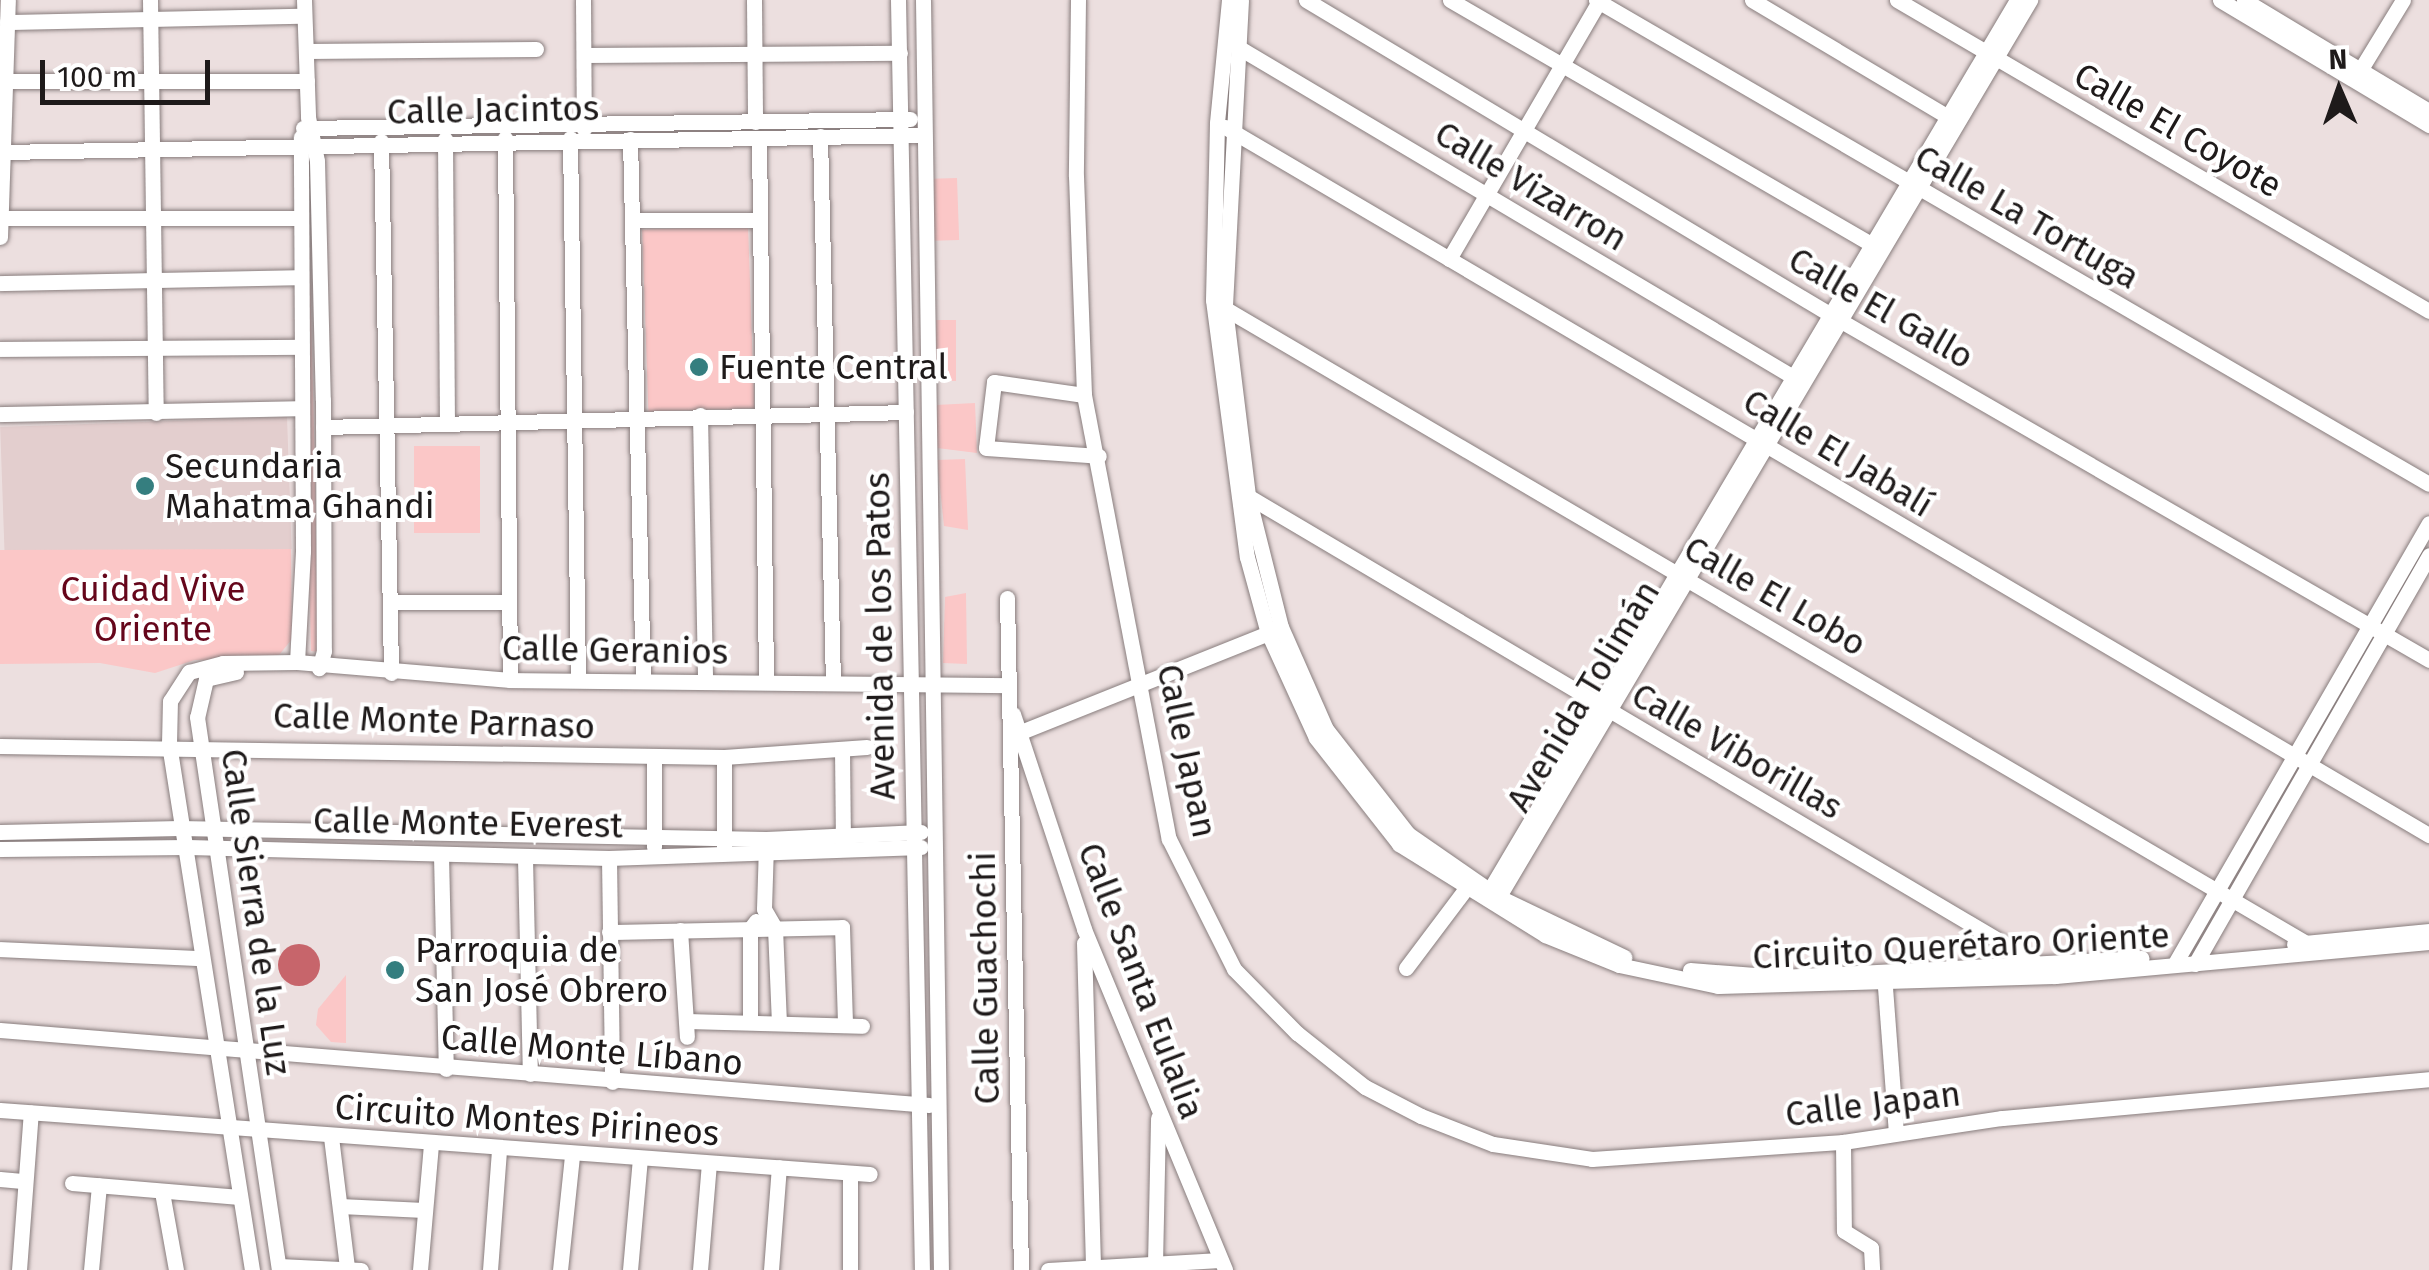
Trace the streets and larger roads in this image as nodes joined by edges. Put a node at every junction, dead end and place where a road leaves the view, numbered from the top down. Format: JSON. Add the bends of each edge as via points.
{"nodes":[{"id":1,"x":8,"y":0,"type":"edge"},
{"id":2,"x":150,"y":0,"type":"edge"},
{"id":3,"x":583,"y":0,"type":"edge"},
{"id":4,"x":754,"y":0,"type":"edge"},
{"id":5,"x":898,"y":0,"type":"edge"},
{"id":6,"x":922,"y":0,"type":"edge"},
{"id":7,"x":1078,"y":0,"type":"edge"},
{"id":8,"x":1229,"y":0,"type":"edge"},
{"id":9,"x":1242,"y":0,"type":"edge"},
{"id":10,"x":1306,"y":0,"type":"edge"},
{"id":11,"x":1450,"y":0,"type":"edge"},
{"id":12,"x":1752,"y":0,"type":"edge"},
{"id":13,"x":1898,"y":0,"type":"edge"},
{"id":14,"x":2017,"y":0,"type":"edge"},
{"id":15,"x":2030,"y":0,"type":"edge"},
{"id":16,"x":2244,"y":0,"type":"edge"},
{"id":17,"x":2404,"y":0,"type":"edge"},
{"id":18,"x":1599,"y":1,"type":"edge"},
{"id":19,"x":2224,"y":1,"type":"edge"},
{"id":20,"x":304,"y":8,"type":"edge"},
{"id":21,"x":150,"y":19,"type":"junction"},
{"id":22,"x":8,"y":22,"type":"junction"},
{"id":23,"x":1232,"y":43,"type":"junction"},
{"id":24,"x":536,"y":49,"type":"dead end"},
{"id":25,"x":306,"y":52,"type":"junction"},
{"id":26,"x":755,"y":54,"type":"junction"},
{"id":27,"x":900,"y":54,"type":"junction"},
{"id":28,"x":584,"y":56,"type":"junction"},
{"id":29,"x":1992,"y":56,"type":"junction"},
{"id":30,"x":1563,"y":65,"type":"junction"},
{"id":31,"x":2357,"y":75,"type":"junction"},
{"id":32,"x":6,"y":81,"type":"junction"},
{"id":33,"x":151,"y":81,"type":"junction"},
{"id":34,"x":307,"y":81,"type":"junction"},
{"id":35,"x":2429,"y":111,"type":"edge"},
{"id":36,"x":901,"y":118,"type":"junction"},
{"id":37,"x":1953,"y":120,"type":"junction"},
{"id":38,"x":1217,"y":123,"type":"junction"},
{"id":39,"x":2429,"y":126,"type":"edge"},
{"id":40,"x":924,"y":127,"type":"junction"},
{"id":41,"x":757,"y":130,"type":"junction"},
{"id":42,"x":1524,"y":131,"type":"junction"},
{"id":43,"x":308,"y":132,"type":"junction"},
{"id":44,"x":579,"y":132,"type":"junction"},
{"id":45,"x":1232,"y":132,"type":"junction"},
{"id":46,"x":820,"y":136,"type":"junction"},
{"id":47,"x":901,"y":136,"type":"junction"},
{"id":48,"x":505,"y":138,"type":"junction"},
{"id":49,"x":444,"y":139,"type":"junction"},
{"id":50,"x":630,"y":139,"type":"junction"},
{"id":51,"x":381,"y":141,"type":"junction"},
{"id":52,"x":152,"y":149,"type":"junction"},
{"id":53,"x":3,"y":152,"type":"junction"},
{"id":54,"x":1914,"y":187,"type":"junction"},
{"id":55,"x":1487,"y":195,"type":"junction"},
{"id":56,"x":1,"y":218,"type":"edge"},
{"id":57,"x":153,"y":218,"type":"junction"},
{"id":58,"x":301,"y":218,"type":"junction"},
{"id":59,"x":632,"y":220,"type":"junction"},
{"id":60,"x":760,"y":220,"type":"junction"},
{"id":61,"x":0,"y":237,"type":"edge"},
{"id":62,"x":1878,"y":248,"type":"junction"},
{"id":63,"x":1449,"y":259,"type":"junction"},
{"id":64,"x":300,"y":277,"type":"junction"},
{"id":65,"x":0,"y":284,"type":"edge"},
{"id":66,"x":154,"y":285,"type":"junction"},
{"id":67,"x":1219,"y":304,"type":"junction"},
{"id":68,"x":2429,"y":311,"type":"edge"},
{"id":69,"x":1836,"y":318,"type":"junction"},
{"id":70,"x":301,"y":346,"type":"junction"},
{"id":71,"x":155,"y":348,"type":"junction"},
{"id":72,"x":0,"y":349,"type":"edge"},
{"id":73,"x":1799,"y":380,"type":"junction"},
{"id":74,"x":1084,"y":395,"type":"junction"},
{"id":75,"x":302,"y":408,"type":"junction"},
{"id":76,"x":906,"y":412,"type":"junction"},
{"id":77,"x":156,"y":413,"type":"junction"},
{"id":78,"x":0,"y":414,"type":"edge"},
{"id":79,"x":636,"y":415,"type":"junction"},
{"id":80,"x":700,"y":415,"type":"junction"},
{"id":81,"x":827,"y":415,"type":"junction"},
{"id":82,"x":573,"y":416,"type":"junction"},
{"id":83,"x":762,"y":416,"type":"junction"},
{"id":84,"x":512,"y":418,"type":"junction"},
{"id":85,"x":447,"y":421,"type":"junction"},
{"id":86,"x":389,"y":426,"type":"junction"},
{"id":87,"x":322,"y":427,"type":"junction"},
{"id":88,"x":1762,"y":444,"type":"junction"},
{"id":89,"x":1098,"y":456,"type":"junction"},
{"id":90,"x":2429,"y":484,"type":"edge"},
{"id":91,"x":1240,"y":492,"type":"junction"},
{"id":92,"x":2429,"y":523,"type":"edge"},
{"id":93,"x":324,"y":551,"type":"junction"},
{"id":94,"x":303,"y":552,"type":"junction"},
{"id":95,"x":2429,"y":555,"type":"edge"},
{"id":96,"x":1682,"y":577,"type":"junction"},
{"id":97,"x":1007,"y":598,"type":"dead end"},
{"id":98,"x":392,"y":602,"type":"junction"},
{"id":99,"x":509,"y":602,"type":"junction"},
{"id":100,"x":2377,"y":628,"type":"junction"},
{"id":101,"x":1275,"y":630,"type":"junction"},
{"id":102,"x":2429,"y":660,"type":"edge"},
{"id":103,"x":297,"y":662,"type":"junction"},
{"id":104,"x":319,"y":668,"type":"junction"},
{"id":105,"x":391,"y":673,"type":"junction"},
{"id":106,"x":510,"y":680,"type":"junction"},
{"id":107,"x":578,"y":680,"type":"junction"},
{"id":108,"x":643,"y":681,"type":"junction"},
{"id":109,"x":180,"y":682,"type":"joint"},
{"id":110,"x":705,"y":682,"type":"junction"},
{"id":111,"x":766,"y":682,"type":"junction"},
{"id":112,"x":833,"y":683,"type":"junction"},
{"id":113,"x":911,"y":684,"type":"junction"},
{"id":114,"x":932,"y":684,"type":"junction"},
{"id":115,"x":1142,"y":684,"type":"junction"},
{"id":116,"x":1007,"y":685,"type":"junction"},
{"id":117,"x":1603,"y":709,"type":"junction"},
{"id":118,"x":1015,"y":734,"type":"junction"},
{"id":119,"x":198,"y":744,"type":"junction"},
{"id":120,"x":173,"y":745,"type":"junction"},
{"id":121,"x":0,"y":746,"type":"edge"},
{"id":122,"x":867,"y":746,"type":"dead end"},
{"id":123,"x":842,"y":749,"type":"junction"},
{"id":124,"x":654,"y":756,"type":"junction"},
{"id":125,"x":724,"y":757,"type":"junction"},
{"id":126,"x":2301,"y":761,"type":"junction"},
{"id":127,"x":197,"y":829,"type":"junction"},
{"id":128,"x":47,"y":831,"type":"junction"},
{"id":129,"x":0,"y":832,"type":"edge"},
{"id":130,"x":386,"y":832,"type":"junction"},
{"id":131,"x":2429,"y":835,"type":"edge"},
{"id":132,"x":572,"y":838,"type":"junction"},
{"id":133,"x":914,"y":839,"type":"junction"},
{"id":134,"x":935,"y":839,"type":"junction"},
{"id":135,"x":842,"y":843,"type":"junction"},
{"id":136,"x":724,"y":846,"type":"junction"},
{"id":137,"x":766,"y":846,"type":"junction"},
{"id":138,"x":185,"y":847,"type":"junction"},
{"id":139,"x":654,"y":847,"type":"junction"},
{"id":140,"x":211,"y":848,"type":"junction"},
{"id":141,"x":0,"y":849,"type":"edge"},
{"id":142,"x":47,"y":849,"type":"junction"},
{"id":143,"x":386,"y":852,"type":"junction"},
{"id":144,"x":442,"y":855,"type":"junction"},
{"id":145,"x":524,"y":858,"type":"junction"},
{"id":146,"x":572,"y":858,"type":"junction"},
{"id":147,"x":609,"y":858,"type":"junction"},
{"id":148,"x":1470,"y":884,"type":"junction"},
{"id":149,"x":2217,"y":887,"type":"junction"},
{"id":150,"x":2233,"y":894,"type":"junction"},
{"id":151,"x":1491,"y":899,"type":"junction"},
{"id":152,"x":764,"y":909,"type":"junction"},
{"id":153,"x":775,"y":928,"type":"junction"},
{"id":154,"x":750,"y":929,"type":"junction"},
{"id":155,"x":1084,"y":929,"type":"junction"},
{"id":156,"x":680,"y":930,"type":"junction"},
{"id":157,"x":2429,"y":931,"type":"edge"},
{"id":158,"x":609,"y":932,"type":"junction"},
{"id":159,"x":2429,"y":942,"type":"edge"},
{"id":160,"x":2306,"y":943,"type":"junction"},
{"id":161,"x":0,"y":949,"type":"edge"},
{"id":162,"x":200,"y":958,"type":"junction"},
{"id":163,"x":2197,"y":959,"type":"junction"},
{"id":164,"x":2176,"y":961,"type":"junction"},
{"id":165,"x":2036,"y":963,"type":"junction"},
{"id":166,"x":1406,"y":968,"type":"dead end"},
{"id":167,"x":2055,"y":976,"type":"junction"},
{"id":168,"x":1884,"y":983,"type":"junction"},
{"id":169,"x":750,"y":1022,"type":"junction"},
{"id":170,"x":779,"y":1023,"type":"junction"},
{"id":171,"x":844,"y":1025,"type":"junction"},
{"id":172,"x":862,"y":1026,"type":"dead end"},
{"id":173,"x":0,"y":1030,"type":"edge"},
{"id":174,"x":218,"y":1049,"type":"junction"},
{"id":175,"x":244,"y":1050,"type":"junction"},
{"id":176,"x":446,"y":1068,"type":"junction"},
{"id":177,"x":530,"y":1074,"type":"junction"},
{"id":178,"x":2429,"y":1079,"type":"edge"},
{"id":179,"x":612,"y":1082,"type":"junction"},
{"id":180,"x":938,"y":1104,"type":"junction"},
{"id":181,"x":919,"y":1106,"type":"junction"},
{"id":182,"x":0,"y":1110,"type":"edge"},
{"id":183,"x":31,"y":1112,"type":"junction"},
{"id":184,"x":1158,"y":1113,"type":"junction"},
{"id":185,"x":1895,"y":1126,"type":"junction"},
{"id":186,"x":242,"y":1128,"type":"junction"},
{"id":187,"x":331,"y":1137,"type":"junction"},
{"id":188,"x":1843,"y":1142,"type":"junction"},
{"id":189,"x":431,"y":1145,"type":"junction"},
{"id":190,"x":499,"y":1149,"type":"junction"},
{"id":191,"x":572,"y":1155,"type":"junction"},
{"id":192,"x":640,"y":1158,"type":"junction"},
{"id":193,"x":709,"y":1163,"type":"junction"},
{"id":194,"x":779,"y":1166,"type":"junction"},
{"id":195,"x":850,"y":1174,"type":"junction"},
{"id":196,"x":870,"y":1174,"type":"dead end"},
{"id":197,"x":0,"y":1179,"type":"edge"},
{"id":198,"x":25,"y":1181,"type":"junction"},
{"id":199,"x":72,"y":1183,"type":"dead end"},
{"id":200,"x":98,"y":1185,"type":"junction"},
{"id":201,"x":162,"y":1192,"type":"junction"},
{"id":202,"x":239,"y":1197,"type":"junction"},
{"id":203,"x":340,"y":1206,"type":"junction"},
{"id":204,"x":424,"y":1210,"type":"junction"},
{"id":205,"x":1155,"y":1264,"type":"junction"},
{"id":206,"x":1222,"y":1265,"type":"edge"},
{"id":207,"x":279,"y":1268,"type":"edge"},
{"id":208,"x":354,"y":1269,"type":"edge"},
{"id":209,"x":1093,"y":1269,"type":"edge"},
{"id":210,"x":19,"y":1270,"type":"edge"},
{"id":211,"x":91,"y":1270,"type":"edge"},
{"id":212,"x":176,"y":1270,"type":"edge"},
{"id":213,"x":252,"y":1270,"type":"edge"},
{"id":214,"x":420,"y":1270,"type":"edge"},
{"id":215,"x":490,"y":1270,"type":"edge"},
{"id":216,"x":560,"y":1270,"type":"edge"},
{"id":217,"x":630,"y":1270,"type":"edge"},
{"id":218,"x":700,"y":1270,"type":"edge"},
{"id":219,"x":771,"y":1270,"type":"edge"},
{"id":220,"x":850,"y":1270,"type":"edge"},
{"id":221,"x":922,"y":1270,"type":"edge"},
{"id":222,"x":941,"y":1270,"type":"edge"},
{"id":223,"x":1021,"y":1270,"type":"edge"},
{"id":224,"x":1048,"y":1270,"type":"edge"},
{"id":225,"x":1872,"y":1270,"type":"edge"}],
"edges":[{"from":1,"to":22,"type":"street"},
{"from":2,"to":21,"type":"street"},
{"from":3,"to":28,"type":"street"},
{"from":4,"to":26,"type":"street"},
{"from":5,"to":27,"type":"street","name":"Avenida de los Patos"},
{"from":6,"to":40,"type":"street","name":"Avenida de los Patos"},
{"from":7,"to":74,"type":"street","name":"Calle Japan"},
{"from":8,"to":23,"type":"street","name":"Circuito Querétaro Oriente"},
{"from":9,"to":23,"type":"street","name":"Circuito Querétaro Oriente"},
{"from":10,"to":42,"type":"street","name":"Calle El Gallo"},
{"from":11,"to":30,"type":"street"},
{"from":12,"to":37,"type":"street"},
{"from":13,"to":29,"type":"street","name":"Calle El Coyote"},
{"from":14,"to":29,"type":"street","name":"Avenida Tolimán"},
{"from":15,"to":29,"type":"street","name":"Avenida Tolimán"},
{"from":16,"to":31,"type":"street"},
{"from":17,"to":31,"type":"street"},
{"from":18,"to":30,"type":"street"},
{"from":18,"to":54,"type":"street","name":"Calle La Tortuga"},
{"from":19,"to":31,"type":"street"},
{"from":20,"to":21,"type":"street"},
{"from":20,"to":25,"type":"street"},
{"from":21,"to":22,"type":"street"},
{"from":21,"to":33,"type":"street"},
{"from":22,"to":32,"type":"street"},
{"from":23,"to":38,"type":"street","name":"Circuito Querétaro Oriente"},
{"from":23,"to":45,"type":"street","name":"Circuito Querétaro Oriente"},
{"from":23,"to":55,"type":"street","name":"Calle Vizarron"},
{"from":24,"to":25,"type":"street"},
{"from":25,"to":34,"type":"street"},
{"from":26,"to":27,"type":"street"},
{"from":26,"to":28,"type":"street"},
{"from":26,"to":41,"type":"street"},
{"from":27,"to":36,"type":"street","name":"Avenida de los Patos"},
{"from":28,"to":44,"type":"street"},
{"from":29,"to":37,"type":"street","name":"Avenida Tolimán"},
{"from":29,"to":68,"type":"street","name":"Calle El Coyote"},
{"from":30,"to":42,"type":"street"},
{"from":30,"to":62,"type":"street"},
{"from":31,"to":35,"type":"street"},
{"from":31,"to":39,"type":"street"},
{"from":32,"to":33,"type":"street"},
{"from":32,"to":53,"type":"street"},
{"from":33,"to":34,"type":"street"},
{"from":33,"to":52,"type":"street"},
{"from":34,"to":43,"type":"street"},
{"from":36,"to":40,"type":"street","name":"Calle Jacintos"},
{"from":36,"to":41,"type":"street","name":"Calle Jacintos"},
{"from":36,"to":47,"type":"street","name":"Avenida de los Patos"},
{"from":37,"to":54,"type":"street","name":"Avenida Tolimán"},
{"from":38,"to":45,"type":"street","name":"Calle El Jabalí"},
{"from":38,"to":67,"type":"street","name":"Circuito Querétaro Oriente"},
{"from":40,"to":47,"type":"street","name":"Calle Jacintos"},
{"from":40,"to":114,"type":"street","name":"Avenida de los Patos"},
{"from":41,"to":44,"type":"street","name":"Calle Jacintos"},
{"from":41,"to":46,"type":"street","name":"Calle Jacintos"},
{"from":41,"to":50,"type":"street","name":"Calle Jacintos"},
{"from":41,"to":60,"type":"street"},
{"from":42,"to":55,"type":"street"},
{"from":42,"to":69,"type":"street","name":"Calle El Gallo"},
{"from":43,"to":44,"type":"street","name":"Calle Jacintos"},
{"from":43,"to":51,"type":"street","name":"Calle Jacintos"},
{"from":43,"to":52,"type":"street","name":"Calle Jacintos"},
{"from":43,"to":58,"type":"street"},
{"from":43,"to":87,"type":"street"},
{"from":44,"to":48,"type":"street","name":"Calle Jacintos"},
{"from":44,"to":50,"type":"street","name":"Calle Jacintos"},
{"from":44,"to":82,"type":"street"},
{"from":45,"to":63,"type":"street","name":"Calle El Jabalí"},
{"from":45,"to":67,"type":"street","name":"Circuito Querétaro Oriente"},
{"from":46,"to":47,"type":"street","name":"Calle Jacintos"},
{"from":46,"to":81,"type":"street"},
{"from":47,"to":76,"type":"street","name":"Avenida de los Patos"},
{"from":48,"to":49,"type":"street","name":"Calle Jacintos"},
{"from":48,"to":84,"type":"street"},
{"from":49,"to":51,"type":"street","name":"Calle Jacintos"},
{"from":49,"to":85,"type":"street"},
{"from":50,"to":59,"type":"street"},
{"from":51,"to":86,"type":"street"},
{"from":52,"to":53,"type":"street","name":"Calle Jacintos"},
{"from":52,"to":57,"type":"street"},
{"from":53,"to":56,"type":"street"},
{"from":54,"to":62,"type":"street","name":"Avenida Tolimán"},
{"from":54,"to":90,"type":"street","name":"Calle La Tortuga"},
{"from":55,"to":63,"type":"street"},
{"from":55,"to":73,"type":"street","name":"Calle Vizarron"},
{"from":56,"to":57,"type":"street"},
{"from":56,"to":61,"type":"street"},
{"from":57,"to":58,"type":"street"},
{"from":57,"to":66,"type":"street"},
{"from":58,"to":64,"type":"street"},
{"from":59,"to":60,"type":"street"},
{"from":59,"to":79,"type":"street"},
{"from":60,"to":83,"type":"street"},
{"from":62,"to":69,"type":"street","name":"Avenida Tolimán"},
{"from":63,"to":88,"type":"street","name":"Calle El Jabalí"},
{"from":64,"to":66,"type":"street"},
{"from":64,"to":70,"type":"street"},
{"from":65,"to":66,"type":"street"},
{"from":66,"to":71,"type":"street"},
{"from":67,"to":91,"type":"street","name":"Circuito Querétaro Oriente"},
{"from":67,"to":96,"type":"street","name":"Calle El Lobo"},
{"from":69,"to":73,"type":"street","name":"Avenida Tolimán"},
{"from":69,"to":100,"type":"street","name":"Calle El Gallo"},
{"from":70,"to":71,"type":"street"},
{"from":70,"to":75,"type":"street"},
{"from":71,"to":72,"type":"street"},
{"from":71,"to":77,"type":"street"},
{"from":73,"to":88,"type":"street","name":"Avenida Tolimán"},
{"from":74,"to":89,"type":"street","name":"Calle Japan"},
{"from":74,"to":89,"type":"street","via":[[994,382],[986,448]]},
{"from":75,"to":77,"type":"street"},
{"from":75,"to":94,"type":"street"},
{"from":76,"to":81,"type":"street"},
{"from":76,"to":113,"type":"street","name":"Avenida de los Patos"},
{"from":77,"to":78,"type":"street"},
{"from":79,"to":80,"type":"street"},
{"from":79,"to":82,"type":"street"},
{"from":79,"to":108,"type":"street"},
{"from":80,"to":83,"type":"street"},
{"from":80,"to":110,"type":"street"},
{"from":81,"to":83,"type":"street"},
{"from":81,"to":112,"type":"street"},
{"from":82,"to":84,"type":"street"},
{"from":82,"to":107,"type":"street"},
{"from":83,"to":111,"type":"street"},
{"from":84,"to":85,"type":"street"},
{"from":84,"to":99,"type":"street"},
{"from":85,"to":86,"type":"street"},
{"from":86,"to":87,"type":"street"},
{"from":86,"to":98,"type":"street"},
{"from":87,"to":93,"type":"street"},
{"from":88,"to":96,"type":"street","name":"Avenida Tolimán"},
{"from":88,"to":126,"type":"street","name":"Calle El Jabalí"},
{"from":89,"to":115,"type":"street","name":"Calle Japan"},
{"from":91,"to":101,"type":"street","name":"Circuito Querétaro Oriente"},
{"from":91,"to":117,"type":"street","name":"Calle Viborillas"},
{"from":92,"to":100,"type":"street"},
{"from":93,"to":94,"type":"street"},
{"from":93,"to":104,"type":"street"},
{"from":94,"to":103,"type":"street"},
{"from":95,"to":100,"type":"street"},
{"from":96,"to":117,"type":"street","name":"Avenida Tolimán"},
{"from":96,"to":149,"type":"street","name":"Calle El Lobo"},
{"from":97,"to":116,"type":"street"},
{"from":98,"to":99,"type":"street"},
{"from":98,"to":105,"type":"street"},
{"from":99,"to":106,"type":"street"},
{"from":100,"to":102,"type":"street","name":"Calle El Gallo"},
{"from":100,"to":126,"type":"street"},
{"from":101,"to":115,"type":"street"},
{"from":101,"to":148,"type":"street","name":"Circuito Querétaro Oriente","via":[[1356,781]]},
{"from":103,"to":104,"type":"street","name":"Calle Geranios"},
{"from":103,"to":109,"type":"street","name":"Calle Geranios","via":[[200,666]]},
{"from":104,"to":105,"type":"street","name":"Calle Geranios"},
{"from":104,"to":119,"type":"street","name":"Calle Sierra de la Luz","via":[[222,671],[206,679],[196,704]]},
{"from":105,"to":106,"type":"street","name":"Calle Geranios"},
{"from":106,"to":107,"type":"street","name":"Calle Geranios"},
{"from":107,"to":108,"type":"street","name":"Calle Geranios"},
{"from":108,"to":110,"type":"street","name":"Calle Geranios"},
{"from":109,"to":120,"type":"street","name":"Calle Sierra de la Luz","via":[[170,701]]},
{"from":110,"to":111,"type":"street","name":"Calle Geranios"},
{"from":111,"to":112,"type":"street","name":"Calle Geranios"},
{"from":112,"to":113,"type":"street","name":"Calle Geranios"},
{"from":113,"to":114,"type":"street","name":"Calle Geranios"},
{"from":113,"to":133,"type":"street","name":"Avenida de los Patos"},
{"from":114,"to":116,"type":"street","name":"Calle Geranios"},
{"from":114,"to":134,"type":"street","name":"Avenida de los Patos"},
{"from":115,"to":118,"type":"street"},
{"from":115,"to":188,"type":"street","name":"Calle Japan","via":[[1169,839],[1234,970],[1297,1033],[1365,1086],[1493,1144],[1592,1159]]},
{"from":116,"to":118,"type":"street","name":"Calle Santa Eulalia"},
{"from":117,"to":151,"type":"street","name":"Avenida Tolimán"},
{"from":117,"to":165,"type":"street","name":"Calle Viborillas"},
{"from":118,"to":155,"type":"street","name":"Calle Santa Eulalia"},
{"from":118,"to":223,"type":"street","name":"Calle Guachochi"},
{"from":119,"to":120,"type":"street","name":"Calle Monte Parnaso"},
{"from":119,"to":124,"type":"street","name":"Calle Monte Parnaso"},
{"from":119,"to":127,"type":"street","name":"Calle Sierra de la Luz"},
{"from":120,"to":121,"type":"street","name":"Calle Monte Parnaso"},
{"from":120,"to":127,"type":"street","name":"Calle Sierra de la Luz"},
{"from":122,"to":123,"type":"street","name":"Calle Monte Parnaso"},
{"from":123,"to":125,"type":"street","name":"Calle Monte Parnaso"},
{"from":123,"to":135,"type":"street"},
{"from":124,"to":125,"type":"street","name":"Calle Monte Parnaso"},
{"from":124,"to":139,"type":"street"},
{"from":125,"to":136,"type":"street"},
{"from":126,"to":131,"type":"street","name":"Calle El Jabalí"},
{"from":126,"to":149,"type":"street"},
{"from":126,"to":150,"type":"street"},
{"from":127,"to":128,"type":"street","name":"Calle Monte Everest"},
{"from":127,"to":130,"type":"street","name":"Calle Monte Everest"},
{"from":127,"to":138,"type":"street","name":"Calle Sierra de la Luz"},
{"from":127,"to":140,"type":"street","name":"Calle Sierra de la Luz"},
{"from":128,"to":129,"type":"street","name":"Calle Monte Everest"},
{"from":128,"to":142,"type":"street"},
{"from":130,"to":132,"type":"street","name":"Calle Monte Everest"},
{"from":130,"to":143,"type":"street"},
{"from":132,"to":139,"type":"street","name":"Calle Monte Everest"},
{"from":132,"to":146,"type":"street"},
{"from":133,"to":134,"type":"street","name":"Calle Monte Everest"},
{"from":133,"to":135,"type":"street","name":"Calle Monte Everest"},
{"from":133,"to":181,"type":"street","name":"Avenida de los Patos"},
{"from":134,"to":180,"type":"street","name":"Avenida de los Patos"},
{"from":135,"to":137,"type":"street","name":"Calle Monte Everest"},
{"from":136,"to":137,"type":"street","name":"Calle Monte Everest"},
{"from":136,"to":139,"type":"street","name":"Calle Monte Everest"},
{"from":137,"to":152,"type":"street"},
{"from":138,"to":140,"type":"street","name":"Calle Monte Everest"},
{"from":138,"to":142,"type":"street","name":"Calle Monte Everest"},
{"from":138,"to":162,"type":"street","name":"Calle Sierra de la Luz"},
{"from":139,"to":147,"type":"street","name":"Calle Monte Everest"},
{"from":140,"to":143,"type":"street","name":"Calle Monte Everest"},
{"from":140,"to":175,"type":"street","name":"Calle Sierra de la Luz"},
{"from":141,"to":142,"type":"street","name":"Calle Monte Everest"},
{"from":143,"to":144,"type":"street","name":"Calle Monte Everest"},
{"from":144,"to":145,"type":"street","name":"Calle Monte Everest"},
{"from":144,"to":176,"type":"street"},
{"from":145,"to":146,"type":"street","name":"Calle Monte Everest"},
{"from":145,"to":177,"type":"street"},
{"from":146,"to":147,"type":"street","name":"Calle Monte Everest"},
{"from":147,"to":158,"type":"street"},
{"from":148,"to":151,"type":"street","name":"Circuito Querétaro Oriente"},
{"from":148,"to":166,"type":"street"},
{"from":149,"to":150,"type":"street","name":"Calle El Lobo"},
{"from":149,"to":164,"type":"street"},
{"from":150,"to":160,"type":"street","name":"Calle El Lobo"},
{"from":150,"to":163,"type":"street"},
{"from":151,"to":168,"type":"street","name":"Circuito Querétaro Oriente","via":[[1619,965],[1719,981]]},
{"from":152,"to":153,"type":"street"},
{"from":152,"to":154,"type":"street"},
{"from":153,"to":154,"type":"street"},
{"from":153,"to":170,"type":"street"},
{"from":153,"to":171,"type":"street","via":[[842,927]]},
{"from":154,"to":156,"type":"street"},
{"from":154,"to":169,"type":"street"},
{"from":155,"to":184,"type":"street","name":"Calle Santa Eulalia"},
{"from":155,"to":209,"type":"street"},
{"from":156,"to":158,"type":"street"},
{"from":156,"to":169,"type":"street","via":[[686,1029]]},
{"from":157,"to":160,"type":"street","name":"Circuito Querétaro Oriente"},
{"from":158,"to":179,"type":"street"},
{"from":159,"to":163,"type":"street","name":"Circuito Querétaro Oriente"},
{"from":160,"to":163,"type":"street","name":"Circuito Querétaro Oriente"},
{"from":161,"to":162,"type":"street"},
{"from":162,"to":174,"type":"street","name":"Calle Sierra de la Luz"},
{"from":163,"to":164,"type":"street","name":"Circuito Querétaro Oriente"},
{"from":164,"to":165,"type":"street","name":"Circuito Querétaro Oriente"},
{"from":164,"to":167,"type":"street","name":"Circuito Querétaro Oriente"},
{"from":165,"to":167,"type":"street","name":"Calle Viborillas"},
{"from":165,"to":168,"type":"street","name":"Circuito Querétaro Oriente"},
{"from":167,"to":168,"type":"street","name":"Circuito Querétaro Oriente"},
{"from":168,"to":185,"type":"street"},
{"from":169,"to":170,"type":"street"},
{"from":170,"to":171,"type":"street"},
{"from":171,"to":172,"type":"street"},
{"from":173,"to":174,"type":"street"},
{"from":174,"to":175,"type":"street","name":"Calle Monte Líbano"},
{"from":174,"to":186,"type":"street","name":"Calle Sierra de la Luz"},
{"from":175,"to":176,"type":"street","name":"Calle Monte Líbano"},
{"from":175,"to":186,"type":"street","name":"Calle Sierra de la Luz"},
{"from":176,"to":177,"type":"street","name":"Calle Monte Líbano"},
{"from":177,"to":179,"type":"street","name":"Calle Monte Líbano"},
{"from":178,"to":185,"type":"street","name":"Calle Japan"},
{"from":179,"to":181,"type":"street","name":"Calle Monte Líbano"},
{"from":180,"to":181,"type":"street","name":"Calle Monte Líbano"},
{"from":180,"to":222,"type":"street","name":"Avenida de los Patos"},
{"from":181,"to":221,"type":"street","name":"Avenida de los Patos"},
{"from":182,"to":183,"type":"street","name":"Circuito Montes Pirineos"},
{"from":183,"to":186,"type":"street","name":"Circuito Montes Pirineos"},
{"from":183,"to":198,"type":"street"},
{"from":184,"to":205,"type":"street"},
{"from":184,"to":206,"type":"street","name":"Calle Santa Eulalia"},
{"from":185,"to":188,"type":"street","name":"Calle Japan"},
{"from":186,"to":187,"type":"street","name":"Circuito Montes Pirineos"},
{"from":186,"to":202,"type":"street","name":"Calle Sierra de la Luz"},
{"from":186,"to":207,"type":"street","name":"Calle Sierra de la Luz"},
{"from":187,"to":189,"type":"street","name":"Circuito Montes Pirineos"},
{"from":187,"to":203,"type":"street"},
{"from":188,"to":225,"type":"street","via":[[1844,1231],[1871,1248]]},
{"from":189,"to":190,"type":"street","name":"Circuito Montes Pirineos"},
{"from":189,"to":204,"type":"street"},
{"from":190,"to":191,"type":"street","name":"Circuito Montes Pirineos"},
{"from":190,"to":215,"type":"street"},
{"from":191,"to":192,"type":"street","name":"Circuito Montes Pirineos"},
{"from":191,"to":216,"type":"street"},
{"from":192,"to":193,"type":"street","name":"Circuito Montes Pirineos"},
{"from":192,"to":217,"type":"street"},
{"from":193,"to":194,"type":"street","name":"Circuito Montes Pirineos"},
{"from":193,"to":218,"type":"street"},
{"from":194,"to":195,"type":"street","name":"Circuito Montes Pirineos"},
{"from":194,"to":219,"type":"street"},
{"from":195,"to":196,"type":"street","name":"Circuito Montes Pirineos"},
{"from":195,"to":220,"type":"street"},
{"from":197,"to":198,"type":"street"},
{"from":198,"to":210,"type":"street"},
{"from":199,"to":200,"type":"street"},
{"from":200,"to":201,"type":"street"},
{"from":200,"to":211,"type":"street"},
{"from":201,"to":202,"type":"street"},
{"from":201,"to":212,"type":"street"},
{"from":202,"to":213,"type":"street","name":"Calle Sierra de la Luz"},
{"from":203,"to":204,"type":"street"},
{"from":203,"to":208,"type":"street"},
{"from":204,"to":214,"type":"street"},
{"from":205,"to":206,"type":"street"},
{"from":205,"to":209,"type":"street"},
{"from":207,"to":208,"type":"street"},
{"from":209,"to":224,"type":"street"}]}
